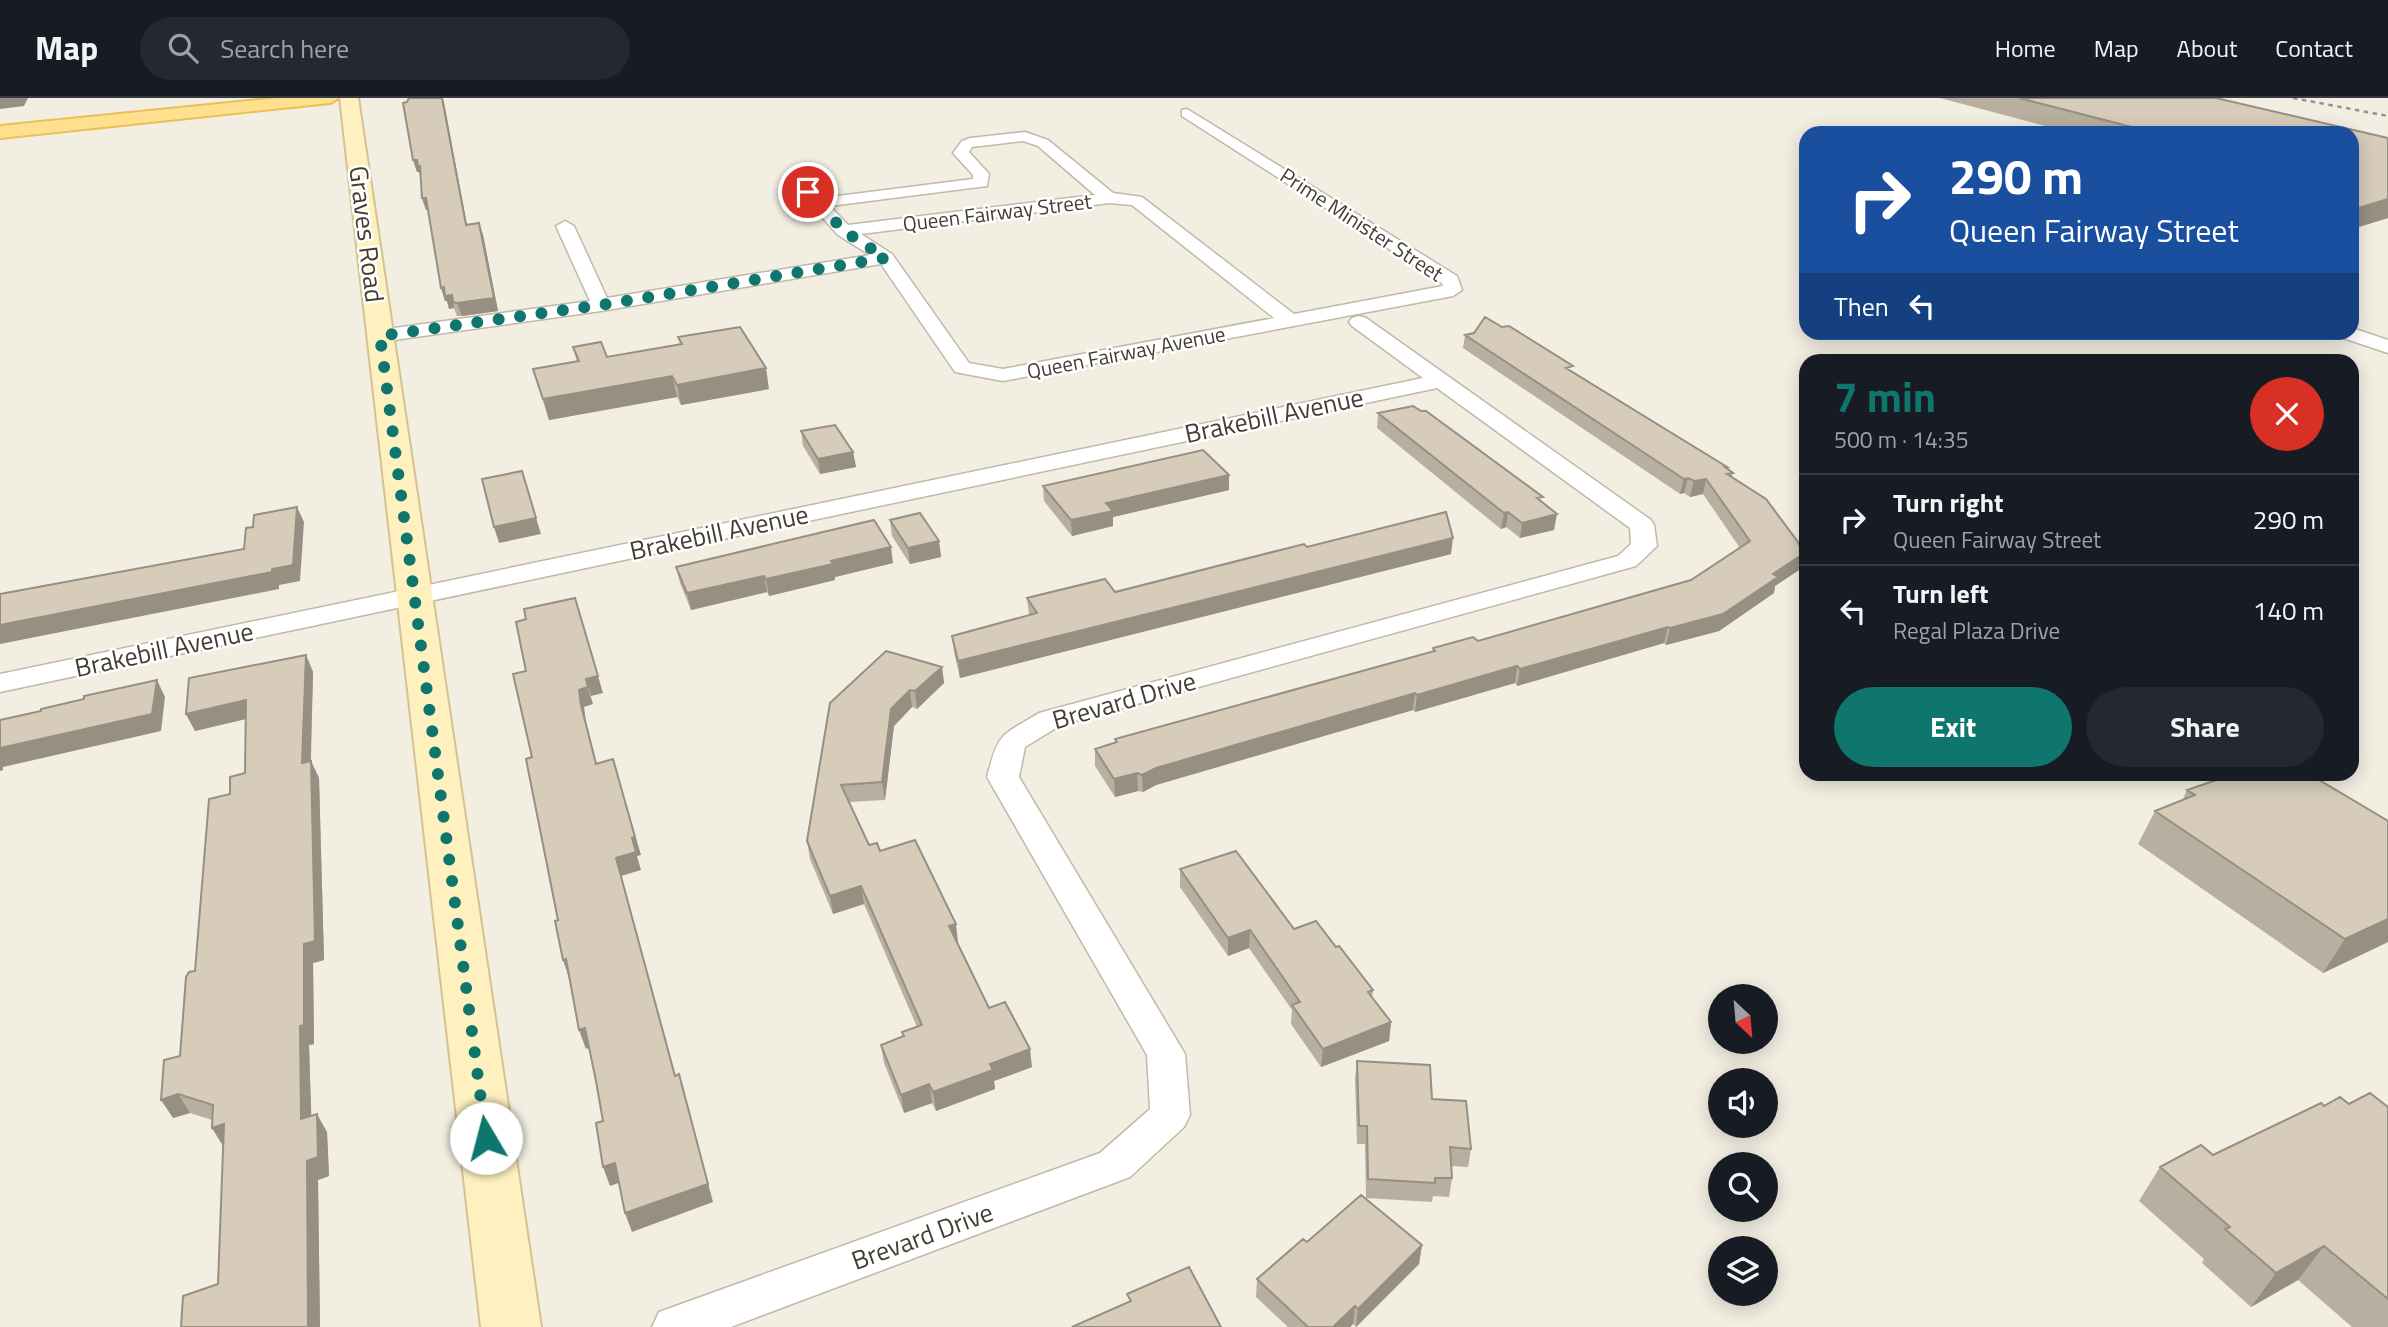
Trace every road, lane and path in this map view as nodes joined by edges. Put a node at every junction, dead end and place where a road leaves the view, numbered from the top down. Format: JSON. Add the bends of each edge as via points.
{"nodes":[{"id":1,"x":330,"y":98,"type":"edge"},
{"id":2,"x":349,"y":98,"type":"edge"},
{"id":3,"x":1187,"y":113,"type":"dead end"},
{"id":4,"x":0,"y":132,"type":"edge"},
{"id":5,"x":799,"y":181,"type":"dead end"},
{"id":6,"x":1109,"y":198,"type":"junction"},
{"id":7,"x":818,"y":203,"type":"junction"},
{"id":8,"x":565,"y":226,"type":"dead end"},
{"id":9,"x":844,"y":231,"type":"junction"},
{"id":10,"x":886,"y":258,"type":"junction"},
{"id":11,"x":601,"y":305,"type":"junction"},
{"id":12,"x":1290,"y":321,"type":"junction"},
{"id":13,"x":1359,"y":322,"type":"dead end"},
{"id":14,"x":380,"y":336,"type":"junction"},
{"id":15,"x":2359,"y":337,"type":"edge"},
{"id":16,"x":2388,"y":347,"type":"edge"},
{"id":17,"x":1438,"y":381,"type":"junction"},
{"id":18,"x":415,"y":596,"type":"junction"},
{"id":19,"x":0,"y":683,"type":"edge"},
{"id":20,"x":512,"y":1327,"type":"edge"},
{"id":21,"x":675,"y":1327,"type":"edge"}],
"edges":[{"from":1,"to":4,"type":"main road"},
{"from":2,"to":14,"type":"street","name":"Graves Road"},
{"from":3,"to":12,"type":"street","name":"Prime Minister Street","via":[[1450,280],[1452,290]]},
{"from":5,"to":7,"type":"street"},
{"from":6,"to":7,"type":"street","via":[[1043,143],[1025,136],[967,144],[961,152],[981,174],[981,183]]},
{"from":6,"to":9,"type":"street","name":"Queen Fairway Street"},
{"from":6,"to":12,"type":"street","via":[[1136,200]]},
{"from":7,"to":9,"type":"street"},
{"from":8,"to":11,"type":"street"},
{"from":9,"to":10,"type":"street"},
{"from":10,"to":11,"type":"street","name":"Queen Fairway Street"},
{"from":10,"to":12,"type":"street","name":"Queen Fairway Avenue","via":[[962,368],[1003,375]]},
{"from":11,"to":14,"type":"street","name":"Queen Fairway Street"},
{"from":13,"to":17,"type":"street","name":"Brevard Drive"},
{"from":14,"to":18,"type":"street","name":"Graves Road"},
{"from":15,"to":16,"type":"street"},
{"from":17,"to":18,"type":"street","name":"Brakebill Avenue"},
{"from":17,"to":21,"type":"street","name":"Brevard Drive","via":[[1642,525],[1644,546],[1627,561],[1050,719],[1011,743],[1003,777],[1166,1054],[1170,1115],[1115,1165]]},
{"from":18,"to":19,"type":"street","name":"Brakebill Avenue"},
{"from":18,"to":20,"type":"street","name":"Graves Road"}]}
